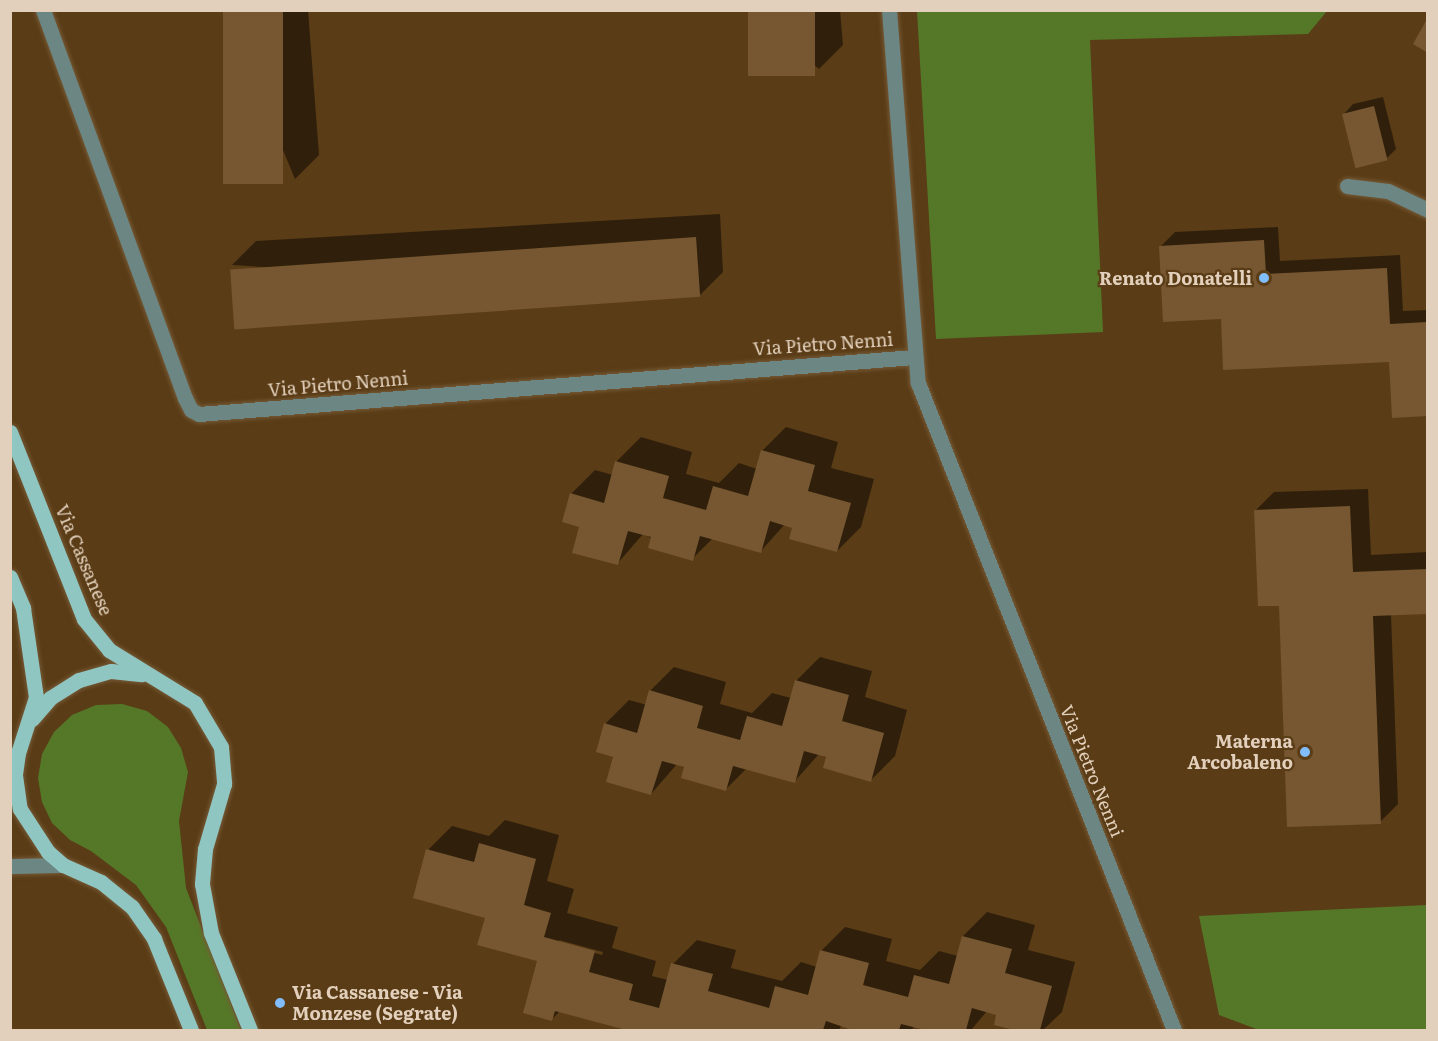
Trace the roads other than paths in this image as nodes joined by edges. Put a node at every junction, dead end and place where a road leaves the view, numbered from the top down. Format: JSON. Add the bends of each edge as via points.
{"nodes":[{"id":1,"x":44,"y":10,"type":"edge"},
{"id":2,"x":889,"y":10,"type":"edge"},
{"id":3,"x":1347,"y":186,"type":"dead end"},
{"id":4,"x":1428,"y":210,"type":"edge"},
{"id":5,"x":914,"y":357,"type":"junction"},
{"id":6,"x":10,"y":432,"type":"edge"},
{"id":7,"x":10,"y":577,"type":"edge"},
{"id":8,"x":145,"y":675,"type":"junction"},
{"id":9,"x":25,"y":731,"type":"junction"},
{"id":10,"x":13,"y":779,"type":"edge"},
{"id":11,"x":63,"y":865,"type":"junction"},
{"id":12,"x":10,"y":866,"type":"edge"},
{"id":13,"x":190,"y":1030,"type":"edge"},
{"id":14,"x":249,"y":1030,"type":"edge"},
{"id":15,"x":1174,"y":1030,"type":"edge"}],
"edges":[{"from":1,"to":5,"type":"street","name":"Via Pietro Nenni","via":[[185,398],[191,410],[200,414]]},
{"from":2,"to":5,"type":"street","name":"Via Pietro Nenni"},
{"from":3,"to":4,"type":"street","via":[[1388,191]]},
{"from":5,"to":15,"type":"street","name":"Via Pietro Nenni","via":[[925,404]]},
{"from":6,"to":8,"type":"main road","name":"Via Cassanese","via":[[84,619],[109,650]]},
{"from":7,"to":9,"type":"main road","via":[[23,608],[36,697]]},
{"from":8,"to":9,"type":"main road","via":[[111,671],[79,680],[50,698]]},
{"from":8,"to":14,"type":"main road","name":"Via Cassanese","via":[[168,683],[195,704],[221,747],[225,784],[205,849],[202,884],[211,933]]},
{"from":9,"to":10,"type":"main road"},
{"from":10,"to":11,"type":"main road","via":[[27,824]]},
{"from":11,"to":12,"type":"street"},
{"from":11,"to":13,"type":"main road","via":[[101,882],[132,908],[154,939]]}]}
